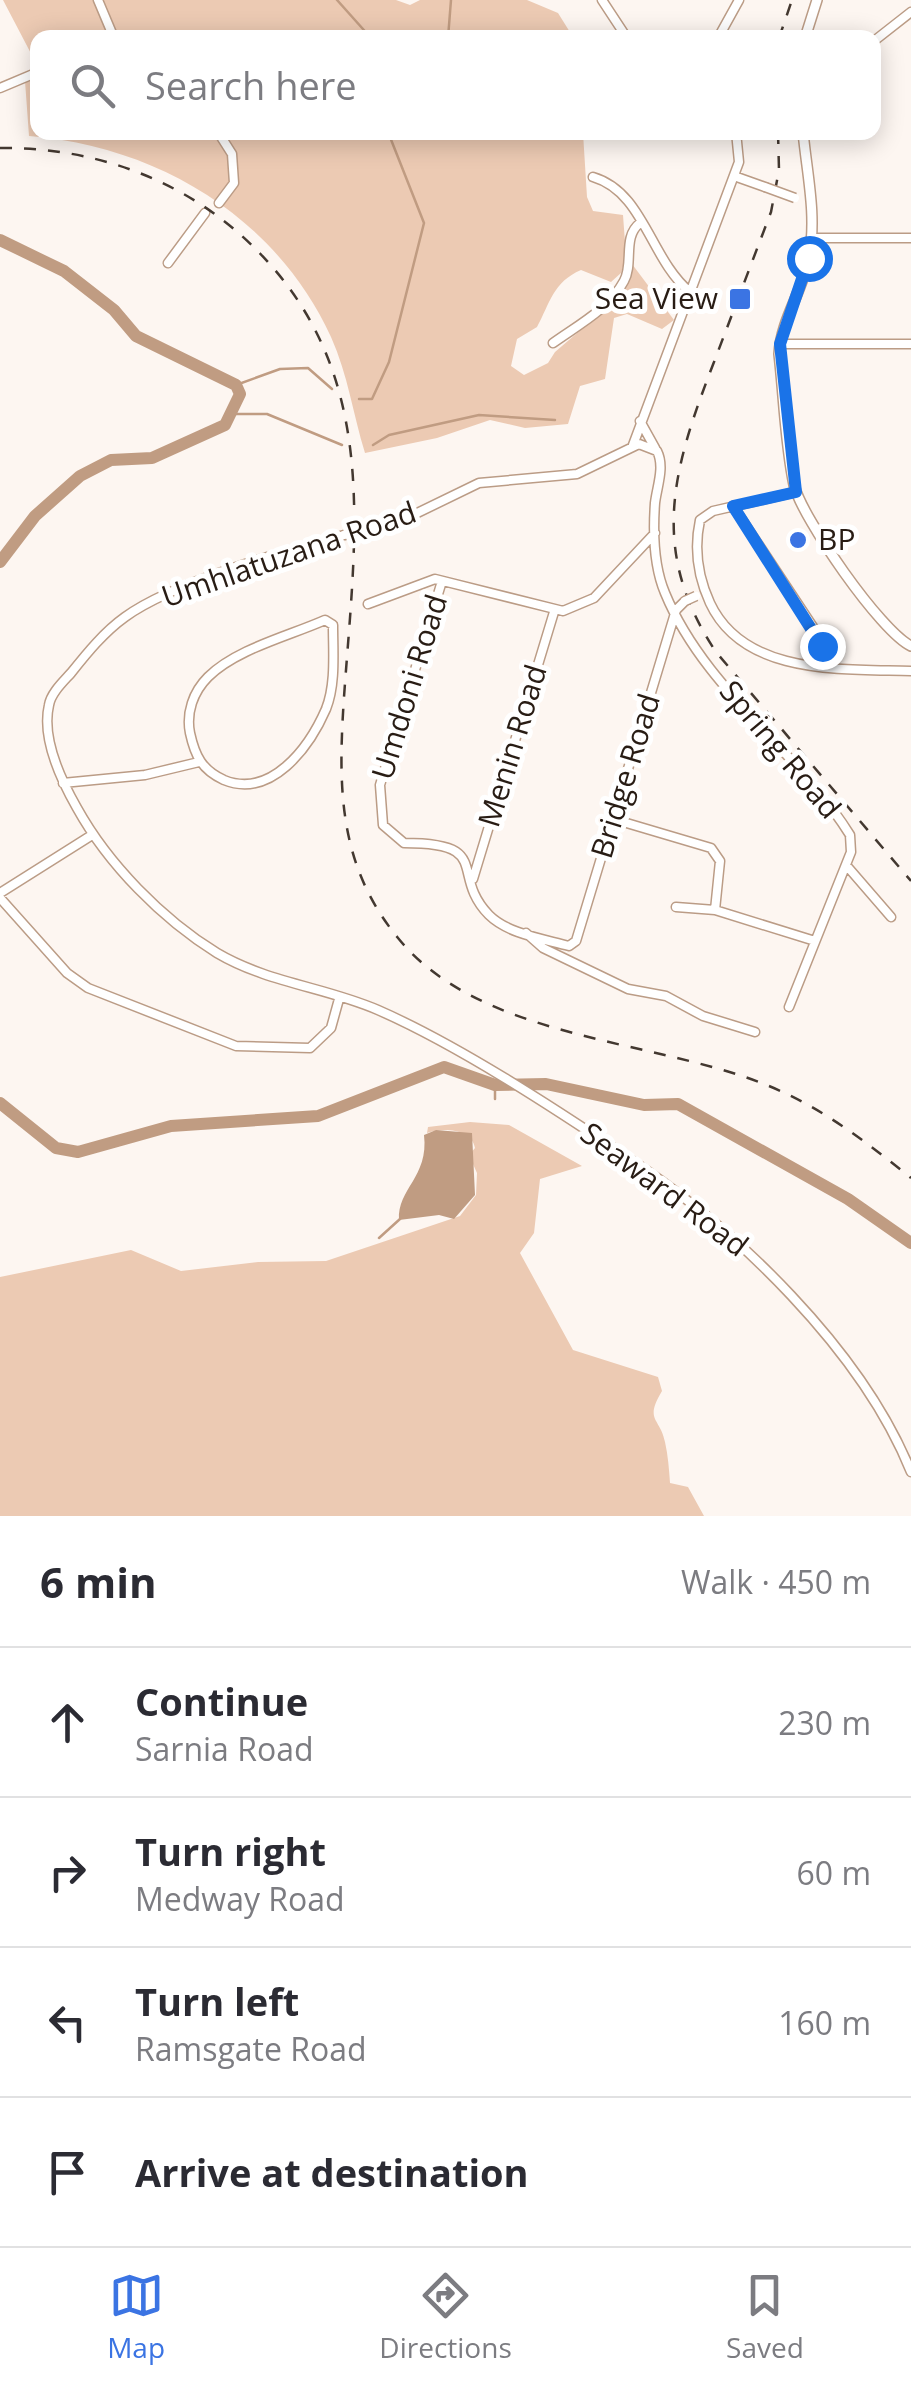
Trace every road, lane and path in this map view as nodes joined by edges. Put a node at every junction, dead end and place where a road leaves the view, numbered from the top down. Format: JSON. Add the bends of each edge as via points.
{"nodes":[{"id":1,"x":98,"y":0,"type":"edge"},
{"id":2,"x":602,"y":0,"type":"edge"},
{"id":3,"x":739,"y":0,"type":"edge"},
{"id":4,"x":817,"y":0,"type":"edge"},
{"id":5,"x":908,"y":0,"type":"edge"},
{"id":6,"x":911,"y":10,"type":"edge"},
{"id":7,"x":108,"y":30,"type":"edge"},
{"id":8,"x":622,"y":30,"type":"edge"},
{"id":9,"x":722,"y":30,"type":"edge"},
{"id":10,"x":808,"y":30,"type":"edge"},
{"id":11,"x":881,"y":34,"type":"edge"},
{"id":12,"x":30,"y":75,"type":"edge"},
{"id":13,"x":0,"y":88,"type":"edge"},
{"id":14,"x":223,"y":140,"type":"edge"},
{"id":15,"x":739,"y":140,"type":"edge"},
{"id":16,"x":804,"y":140,"type":"edge"},
{"id":17,"x":593,"y":176,"type":"dead end"},
{"id":18,"x":734,"y":176,"type":"junction"},
{"id":19,"x":219,"y":203,"type":"dead end"},
{"id":20,"x":812,"y":207,"type":"junction"},
{"id":21,"x":206,"y":212,"type":"dead end"},
{"id":22,"x":640,"y":223,"type":"junction"},
{"id":23,"x":812,"y":238,"type":"junction"},
{"id":24,"x":911,"y":238,"type":"edge"},
{"id":25,"x":168,"y":263,"type":"dead end"},
{"id":26,"x":690,"y":292,"type":"junction"},
{"id":27,"x":553,"y":342,"type":"dead end"},
{"id":28,"x":780,"y":344,"type":"junction"},
{"id":29,"x":911,"y":344,"type":"edge"},
{"id":30,"x":640,"y":421,"type":"junction"},
{"id":31,"x":633,"y":445,"type":"junction"},
{"id":32,"x":657,"y":451,"type":"junction"},
{"id":33,"x":796,"y":492,"type":"junction"},
{"id":34,"x":733,"y":506,"type":"junction"},
{"id":35,"x":655,"y":533,"type":"junction"},
{"id":36,"x":442,"y":581,"type":"junction"},
{"id":37,"x":700,"y":594,"type":"junction"},
{"id":38,"x":368,"y":604,"type":"dead end"},
{"id":39,"x":676,"y":610,"type":"junction"},
{"id":40,"x":554,"y":612,"type":"junction"},
{"id":41,"x":911,"y":646,"type":"edge"},
{"id":42,"x":824,"y":667,"type":"junction"},
{"id":43,"x":911,"y":671,"type":"edge"},
{"id":44,"x":199,"y":762,"type":"junction"},
{"id":45,"x":63,"y":783,"type":"junction"},
{"id":46,"x":613,"y":819,"type":"junction"},
{"id":47,"x":92,"y":835,"type":"junction"},
{"id":48,"x":846,"y":865,"type":"junction"},
{"id":49,"x":473,"y":879,"type":"junction"},
{"id":50,"x":0,"y":896,"type":"edge"},
{"id":51,"x":676,"y":907,"type":"dead end"},
{"id":52,"x":715,"y":910,"type":"junction"},
{"id":53,"x":891,"y":917,"type":"dead end"},
{"id":54,"x":526,"y":933,"type":"junction"},
{"id":55,"x":815,"y":942,"type":"junction"},
{"id":56,"x":339,"y":999,"type":"junction"},
{"id":57,"x":789,"y":1007,"type":"dead end"},
{"id":58,"x":755,"y":1032,"type":"dead end"},
{"id":59,"x":911,"y":1472,"type":"edge"}],
"edges":[{"from":1,"to":7,"type":"street"},
{"from":2,"to":8,"type":"street"},
{"from":3,"to":9,"type":"street"},
{"from":4,"to":10,"type":"main road"},
{"from":5,"to":6,"type":"street"},
{"from":6,"to":11,"type":"street"},
{"from":12,"to":13,"type":"street"},
{"from":14,"to":19,"type":"street","via":[[232,154],[234,183]]},
{"from":15,"to":18,"type":"street"},
{"from":16,"to":20,"type":"main road"},
{"from":17,"to":22,"type":"street","via":[[622,190]]},
{"from":18,"to":20,"type":"street","bridge":true},
{"from":18,"to":26,"type":"street"},
{"from":20,"to":23,"type":"main road"},
{"from":21,"to":25,"type":"street"},
{"from":22,"to":26,"type":"street","via":[[670,274]]},
{"from":22,"to":27,"type":"street","via":[[630,235],[628,272],[618,290]]},
{"from":23,"to":24,"type":"street"},
{"from":23,"to":28,"type":"main road"},
{"from":26,"to":30,"type":"street"},
{"from":28,"to":29,"type":"street"},
{"from":28,"to":33,"type":"main road"},
{"from":30,"to":31,"type":"street"},
{"from":30,"to":32,"type":"street"},
{"from":31,"to":32,"type":"street"},
{"from":31,"to":45,"type":"street","name":"Umhlatuzana Road","bridge":true,"via":[[576,474],[479,483],[409,517],[160,598],[104,634],[48,706]]},
{"from":32,"to":35,"type":"street"},
{"from":33,"to":34,"type":"street"},
{"from":33,"to":41,"type":"main road","via":[[878,622]]},
{"from":34,"to":37,"type":"street","via":[[700,520]]},
{"from":34,"to":42,"type":"street","via":[[819,636]]},
{"from":35,"to":39,"type":"street","via":[[664,592]]},
{"from":35,"to":40,"type":"street","via":[[594,598]]},
{"from":36,"to":38,"type":"street","via":[[418,582]]},
{"from":36,"to":40,"type":"street"},
{"from":36,"to":49,"type":"street","name":"Umdoni Road","via":[[378,793],[387,832],[404,843],[448,846]]},
{"from":37,"to":39,"type":"street","bridge":true},
{"from":37,"to":42,"type":"street","via":[[746,645],[784,661]]},
{"from":39,"to":46,"type":"street","name":"Bridge Road"},
{"from":39,"to":48,"type":"street","name":"Spring Road","via":[[720,679],[844,825],[852,843]]},
{"from":40,"to":49,"type":"street","name":"Menin Road"},
{"from":42,"to":43,"type":"street"},
{"from":44,"to":44,"type":"street","via":[[189,714],[204,681],[325,620],[332,624],[328,704],[287,765],[264,782],[244,786]]},
{"from":44,"to":45,"type":"street"},
{"from":45,"to":47,"type":"street","name":"Umhlatuzana Road"},
{"from":46,"to":52,"type":"street","via":[[711,848],[720,861]]},
{"from":46,"to":54,"type":"street","name":"Bridge Road","via":[[576,941],[569,946]]},
{"from":47,"to":50,"type":"street"},
{"from":47,"to":56,"type":"street","name":"Umhlatuzana Road","via":[[196,938],[256,972]]},
{"from":48,"to":53,"type":"street"},
{"from":48,"to":55,"type":"street"},
{"from":49,"to":54,"type":"street","via":[[486,912]]},
{"from":50,"to":56,"type":"street","via":[[88,988],[236,1046],[310,1048],[331,1028]]},
{"from":51,"to":52,"type":"street"},
{"from":52,"to":55,"type":"street"},
{"from":54,"to":58,"type":"street","via":[[542,948],[628,989],[666,996]]},
{"from":55,"to":57,"type":"street"},
{"from":56,"to":59,"type":"street","name":"Seaward Road","via":[[424,1035],[694,1204],[765,1267],[838,1354]]}]}
